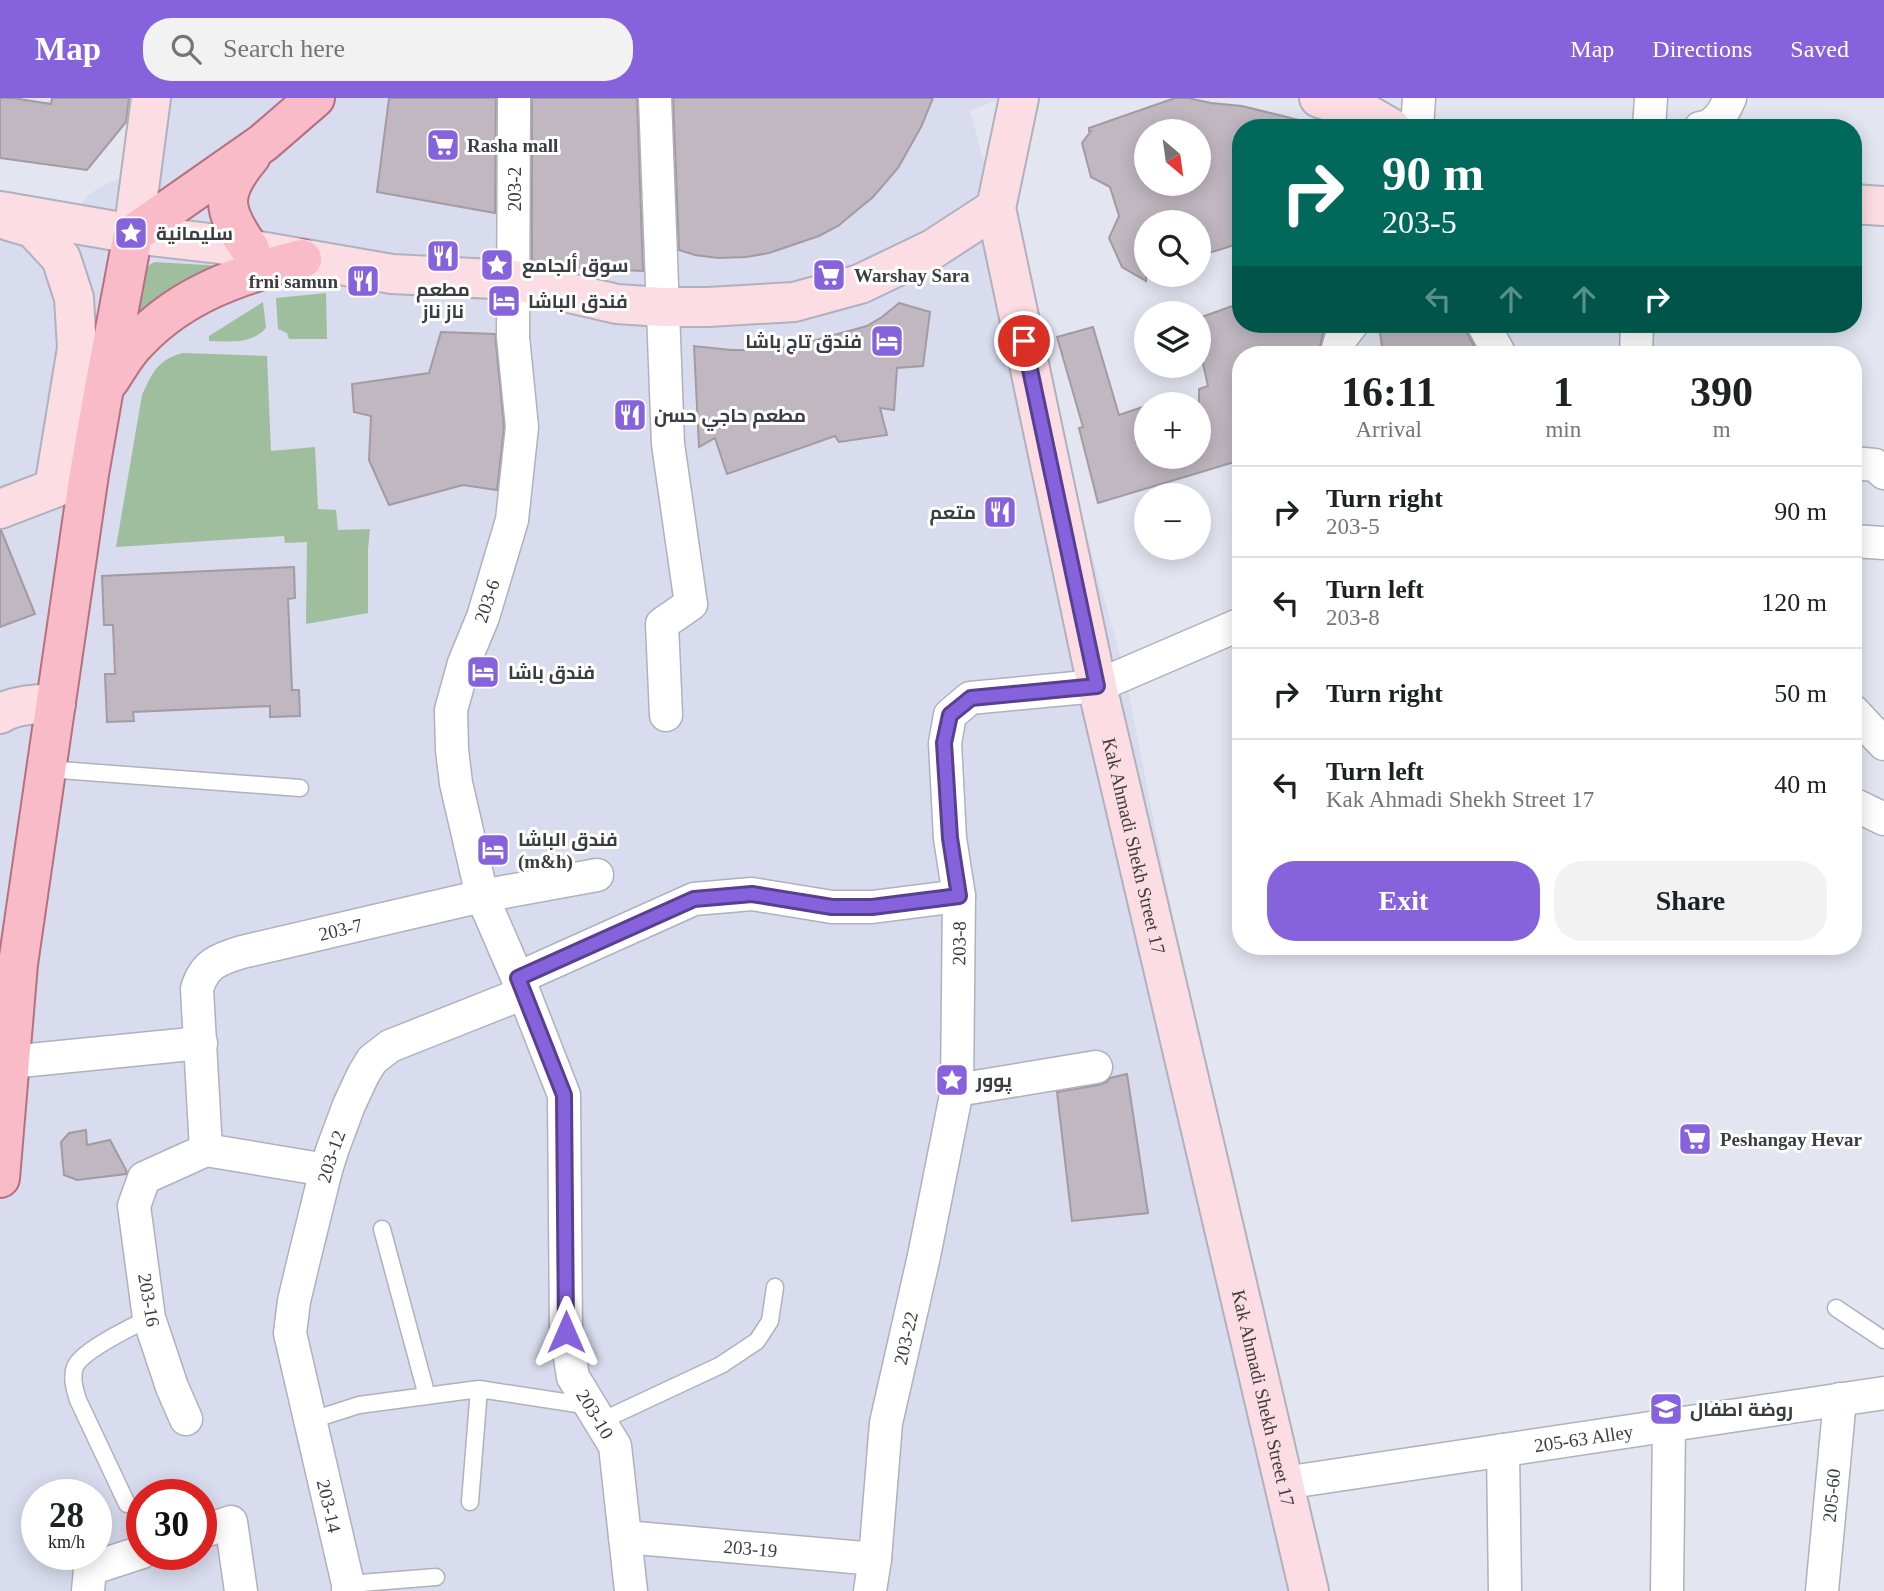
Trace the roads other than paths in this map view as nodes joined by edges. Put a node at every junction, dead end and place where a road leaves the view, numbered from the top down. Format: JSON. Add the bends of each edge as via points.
{"nodes":[{"id":1,"x":151,"y":98,"type":"edge"},
{"id":2,"x":315,"y":98,"type":"edge"},
{"id":3,"x":514,"y":98,"type":"edge"},
{"id":4,"x":654,"y":98,"type":"edge"},
{"id":5,"x":1019,"y":98,"type":"edge"},
{"id":6,"x":1319,"y":98,"type":"edge"},
{"id":7,"x":1419,"y":98,"type":"edge"},
{"id":8,"x":1730,"y":98,"type":"edge"},
{"id":9,"x":1376,"y":119,"type":"edge"},
{"id":10,"x":1418,"y":119,"type":"edge"},
{"id":11,"x":1718,"y":119,"type":"edge"},
{"id":12,"x":263,"y":143,"type":"junction"},
{"id":13,"x":1862,"y":205,"type":"edge"},
{"id":14,"x":1884,"y":206,"type":"edge"},
{"id":15,"x":996,"y":208,"type":"junction"},
{"id":16,"x":0,"y":211,"type":"edge"},
{"id":17,"x":0,"y":218,"type":"edge"},
{"id":18,"x":133,"y":234,"type":"junction"},
{"id":19,"x":250,"y":250,"type":"junction"},
{"id":20,"x":302,"y":259,"type":"junction"},
{"id":21,"x":513,"y":279,"type":"junction"},
{"id":22,"x":662,"y":307,"type":"junction"},
{"id":23,"x":104,"y":388,"type":"junction"},
{"id":24,"x":1862,"y":464,"type":"edge"},
{"id":25,"x":89,"y":474,"type":"junction"},
{"id":26,"x":1884,"y":474,"type":"edge"},
{"id":27,"x":54,"y":488,"type":"junction"},
{"id":28,"x":0,"y":509,"type":"edge"},
{"id":29,"x":1862,"y":542,"type":"edge"},
{"id":30,"x":1884,"y":543,"type":"edge"},
{"id":31,"x":1232,"y":628,"type":"edge"},
{"id":32,"x":1097,"y":686,"type":"junction"},
{"id":33,"x":57,"y":704,"type":"junction"},
{"id":34,"x":0,"y":714,"type":"edge"},
{"id":35,"x":666,"y":715,"type":"dead end"},
{"id":36,"x":1862,"y":721,"type":"edge"},
{"id":37,"x":1884,"y":744,"type":"edge"},
{"id":38,"x":47,"y":769,"type":"junction"},
{"id":39,"x":300,"y":788,"type":"dead end"},
{"id":40,"x":1862,"y":808,"type":"edge"},
{"id":41,"x":1884,"y":819,"type":"edge"},
{"id":42,"x":597,"y":875,"type":"dead end"},
{"id":43,"x":482,"y":896,"type":"junction"},
{"id":44,"x":959,"y":896,"type":"junction"},
{"id":45,"x":521,"y":985,"type":"junction"},
{"id":46,"x":201,"y":1043,"type":"junction"},
{"id":47,"x":10,"y":1062,"type":"junction"},
{"id":48,"x":1096,"y":1067,"type":"dead end"},
{"id":49,"x":957,"y":1090,"type":"junction"},
{"id":50,"x":206,"y":1150,"type":"junction"},
{"id":51,"x":326,"y":1170,"type":"junction"},
{"id":52,"x":0,"y":1178,"type":"edge"},
{"id":53,"x":382,"y":1229,"type":"dead end"},
{"id":54,"x":775,"y":1287,"type":"dead end"},
{"id":55,"x":1836,"y":1308,"type":"dead end"},
{"id":56,"x":149,"y":1318,"type":"junction"},
{"id":57,"x":1884,"y":1340,"type":"edge"},
{"id":58,"x":479,"y":1389,"type":"junction"},
{"id":59,"x":1884,"y":1393,"type":"edge"},
{"id":60,"x":427,"y":1396,"type":"junction"},
{"id":61,"x":1840,"y":1399,"type":"junction"},
{"id":62,"x":595,"y":1414,"type":"junction"},
{"id":63,"x":186,"y":1419,"type":"dead end"},
{"id":64,"x":309,"y":1422,"type":"junction"},
{"id":65,"x":1669,"y":1425,"type":"junction"},
{"id":66,"x":1503,"y":1450,"type":"junction"},
{"id":67,"x":1284,"y":1483,"type":"junction"},
{"id":68,"x":126,"y":1502,"type":"edge"},
{"id":69,"x":470,"y":1502,"type":"dead end"},
{"id":70,"x":217,"y":1527,"type":"edge"},
{"id":71,"x":625,"y":1538,"type":"junction"},
{"id":72,"x":875,"y":1559,"type":"junction"},
{"id":73,"x":126,"y":1560,"type":"edge"},
{"id":74,"x":436,"y":1577,"type":"dead end"},
{"id":75,"x":89,"y":1580,"type":"edge"},
{"id":76,"x":348,"y":1587,"type":"edge"},
{"id":77,"x":241,"y":1591,"type":"edge"},
{"id":78,"x":631,"y":1591,"type":"edge"},
{"id":79,"x":870,"y":1591,"type":"edge"},
{"id":80,"x":1309,"y":1591,"type":"edge"},
{"id":81,"x":1505,"y":1591,"type":"edge"},
{"id":82,"x":1667,"y":1591,"type":"edge"},
{"id":83,"x":1822,"y":1591,"type":"edge"}],
"edges":[{"from":1,"to":18,"type":"main road"},
{"from":2,"to":12,"type":"main road"},
{"from":3,"to":21,"type":"street","name":"203-2"},
{"from":4,"to":22,"type":"street"},
{"from":5,"to":15,"type":"main road","name":"Kak Ahmadi Shekh Street 17"},
{"from":6,"to":9,"type":"main road"},
{"from":7,"to":10,"type":"street"},
{"from":8,"to":11,"type":"street"},
{"from":12,"to":18,"type":"main road"},
{"from":12,"to":19,"type":"main road","via":[[232,182],[227,201],[230,216]]},
{"from":13,"to":14,"type":"main road"},
{"from":15,"to":22,"type":"main road","via":[[933,249],[860,284],[794,302]]},
{"from":15,"to":32,"type":"main road","name":"Kak Ahmadi Shekh Street 17"},
{"from":16,"to":18,"type":"main road"},
{"from":17,"to":27,"type":"main road","via":[[33,228],[61,258],[74,298],[77,348]]},
{"from":18,"to":19,"type":"main road"},
{"from":18,"to":23,"type":"main road"},
{"from":19,"to":20,"type":"main road"},
{"from":20,"to":21,"type":"main road","via":[[392,274]]},
{"from":20,"to":23,"type":"main road","via":[[224,282],[161,318],[135,343]]},
{"from":21,"to":22,"type":"main road","via":[[617,304]]},
{"from":21,"to":43,"type":"street","name":"203-6","via":[[513,337],[522,426],[512,520],[451,710],[456,783]]},
{"from":22,"to":35,"type":"street","via":[[668,444],[691,604],[662,624]]},
{"from":23,"to":25,"type":"main road"},
{"from":24,"to":26,"type":"street","via":[[1875,466]]},
{"from":25,"to":27,"type":"main road"},
{"from":25,"to":33,"type":"main road"},
{"from":27,"to":28,"type":"main road"},
{"from":29,"to":30,"type":"street"},
{"from":31,"to":32,"type":"street"},
{"from":32,"to":44,"type":"street","name":"203-8","via":[[971,698],[950,715],[944,743]]},
{"from":32,"to":67,"type":"main road","name":"Kak Ahmadi Shekh Street 17"},
{"from":33,"to":34,"type":"main road"},
{"from":33,"to":38,"type":"main road"},
{"from":36,"to":37,"type":"street"},
{"from":38,"to":39,"type":"lane"},
{"from":38,"to":47,"type":"main road","via":[[18,964]]},
{"from":40,"to":41,"type":"street"},
{"from":42,"to":43,"type":"street","name":"203-7"},
{"from":43,"to":45,"type":"street","name":"203-6"},
{"from":43,"to":46,"type":"street","name":"203-7","via":[[225,957],[202,974],[197,989]]},
{"from":44,"to":45,"type":"street","name":"203-12","via":[[872,907],[832,907],[752,894],[694,899]]},
{"from":44,"to":49,"type":"street","name":"203-8"},
{"from":45,"to":51,"type":"street","name":"203-12","via":[[390,1046],[372,1060],[349,1105]]},
{"from":45,"to":62,"type":"street","name":"203-10","via":[[564,1095],[566,1332],[573,1377]]},
{"from":46,"to":47,"type":"street"},
{"from":46,"to":50,"type":"street"},
{"from":47,"to":52,"type":"main road"},
{"from":48,"to":49,"type":"street"},
{"from":49,"to":72,"type":"street","name":"203-22","via":[[886,1423]]},
{"from":50,"to":51,"type":"street"},
{"from":50,"to":56,"type":"street","name":"203-16","via":[[144,1178],[134,1206]]},
{"from":51,"to":64,"type":"street","name":"203-12","via":[[290,1334]]},
{"from":53,"to":60,"type":"lane"},
{"from":54,"to":62,"type":"lane","via":[[770,1321],[757,1341],[721,1365]]},
{"from":55,"to":57,"type":"lane"},
{"from":56,"to":63,"type":"street","name":"203-16"},
{"from":56,"to":68,"type":"lane","via":[[82,1357],[75,1368],[78,1400]]},
{"from":58,"to":60,"type":"lane"},
{"from":58,"to":62,"type":"lane"},
{"from":58,"to":69,"type":"lane"},
{"from":59,"to":61,"type":"street","name":"205-63 Alley"},
{"from":60,"to":64,"type":"lane","via":[[359,1405]]},
{"from":61,"to":65,"type":"street","name":"205-63 Alley"},
{"from":61,"to":83,"type":"street","name":"205-60"},
{"from":62,"to":71,"type":"street","name":"203-10","via":[[615,1446]]},
{"from":64,"to":76,"type":"street","name":"203-14"},
{"from":65,"to":66,"type":"street","name":"205-63 Alley"},
{"from":65,"to":82,"type":"street"},
{"from":66,"to":67,"type":"street","name":"205-63 Alley"},
{"from":66,"to":81,"type":"street"},
{"from":67,"to":80,"type":"main road","name":"Kak Ahmadi Shekh Street 17"},
{"from":70,"to":77,"type":"street","via":[[231,1522]]},
{"from":71,"to":72,"type":"street","name":"203-19"},
{"from":71,"to":78,"type":"street","name":"203-10"},
{"from":72,"to":79,"type":"street","name":"203-22"},
{"from":73,"to":75,"type":"street"},
{"from":74,"to":76,"type":"lane"}]}
